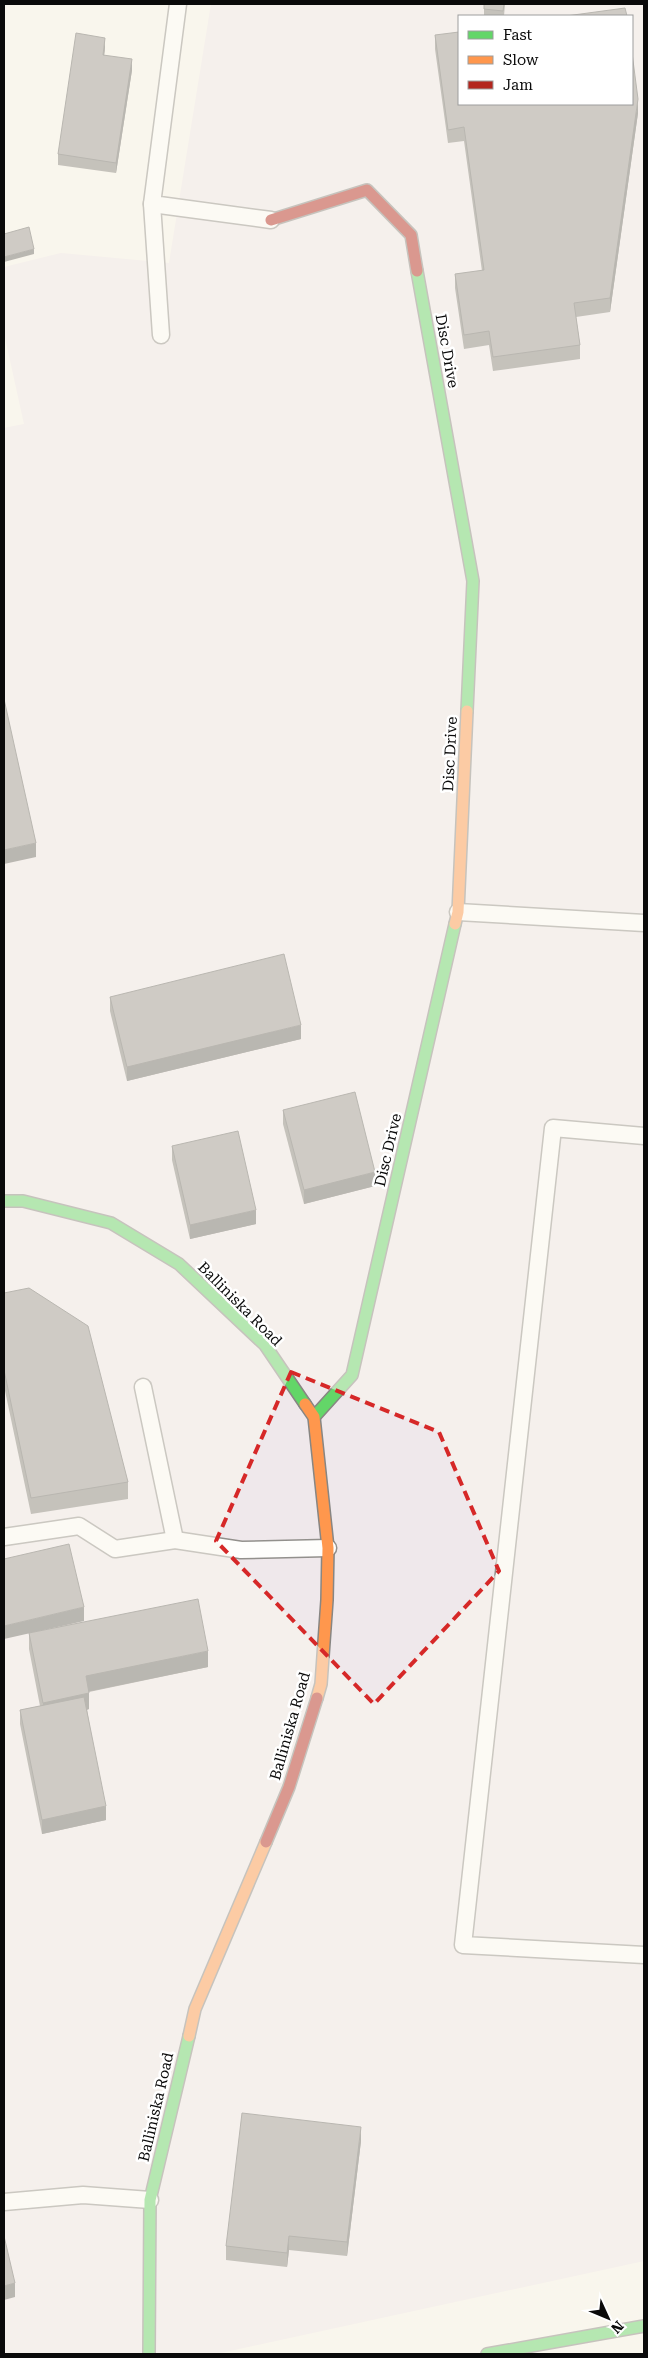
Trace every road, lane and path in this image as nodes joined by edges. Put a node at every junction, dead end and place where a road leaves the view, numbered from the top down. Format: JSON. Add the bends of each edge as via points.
{"nodes":[{"id":1,"x":178,"y":4,"type":"edge"},
{"id":2,"x":152,"y":204,"type":"junction"},
{"id":3,"x":271,"y":220,"type":"joint"},
{"id":4,"x":161,"y":335,"type":"dead end"},
{"id":5,"x":458,"y":912,"type":"junction"},
{"id":6,"x":644,"y":923,"type":"edge"},
{"id":7,"x":644,"y":1136,"type":"edge"},
{"id":8,"x":4,"y":1201,"type":"edge"},
{"id":9,"x":142,"y":1387,"type":"dead end"},
{"id":10,"x":314,"y":1417,"type":"junction"},
{"id":11,"x":4,"y":1537,"type":"edge"},
{"id":12,"x":175,"y":1540,"type":"junction"},
{"id":13,"x":328,"y":1548,"type":"junction"},
{"id":14,"x":644,"y":1955,"type":"edge"},
{"id":15,"x":150,"y":2200,"type":"junction"},
{"id":16,"x":4,"y":2202,"type":"edge"},
{"id":17,"x":644,"y":2326,"type":"edge"},
{"id":18,"x":149,"y":2354,"type":"edge"},
{"id":19,"x":487,"y":2354,"type":"edge"}],
"edges":[{"from":1,"to":2,"type":"lane"},
{"from":2,"to":3,"type":"lane"},
{"from":2,"to":4,"type":"lane"},
{"from":3,"to":5,"type":"main road","name":"Disc Drive","via":[[367,190],[411,235],[474,581]]},
{"from":5,"to":6,"type":"lane"},
{"from":5,"to":10,"type":"main road","name":"Disc Drive","via":[[352,1375]]},
{"from":7,"to":14,"type":"lane","via":[[553,1128],[463,1945]]},
{"from":8,"to":10,"type":"main road","name":"Balliniska Road","via":[[23,1201],[111,1223],[179,1264],[265,1345]]},
{"from":9,"to":12,"type":"lane"},
{"from":10,"to":13,"type":"main road","name":"Balliniska Road"},
{"from":11,"to":12,"type":"lane","via":[[79,1526],[115,1550]]},
{"from":12,"to":13,"type":"lane","via":[[241,1550]]},
{"from":13,"to":15,"type":"main road","name":"Balliniska Road","via":[[328,1600],[321,1684],[289,1787],[195,2009]]},
{"from":15,"to":16,"type":"lane","via":[[83,2195]]},
{"from":15,"to":18,"type":"main road","name":"Balliniska Road"},
{"from":17,"to":19,"type":"main road"}]}
